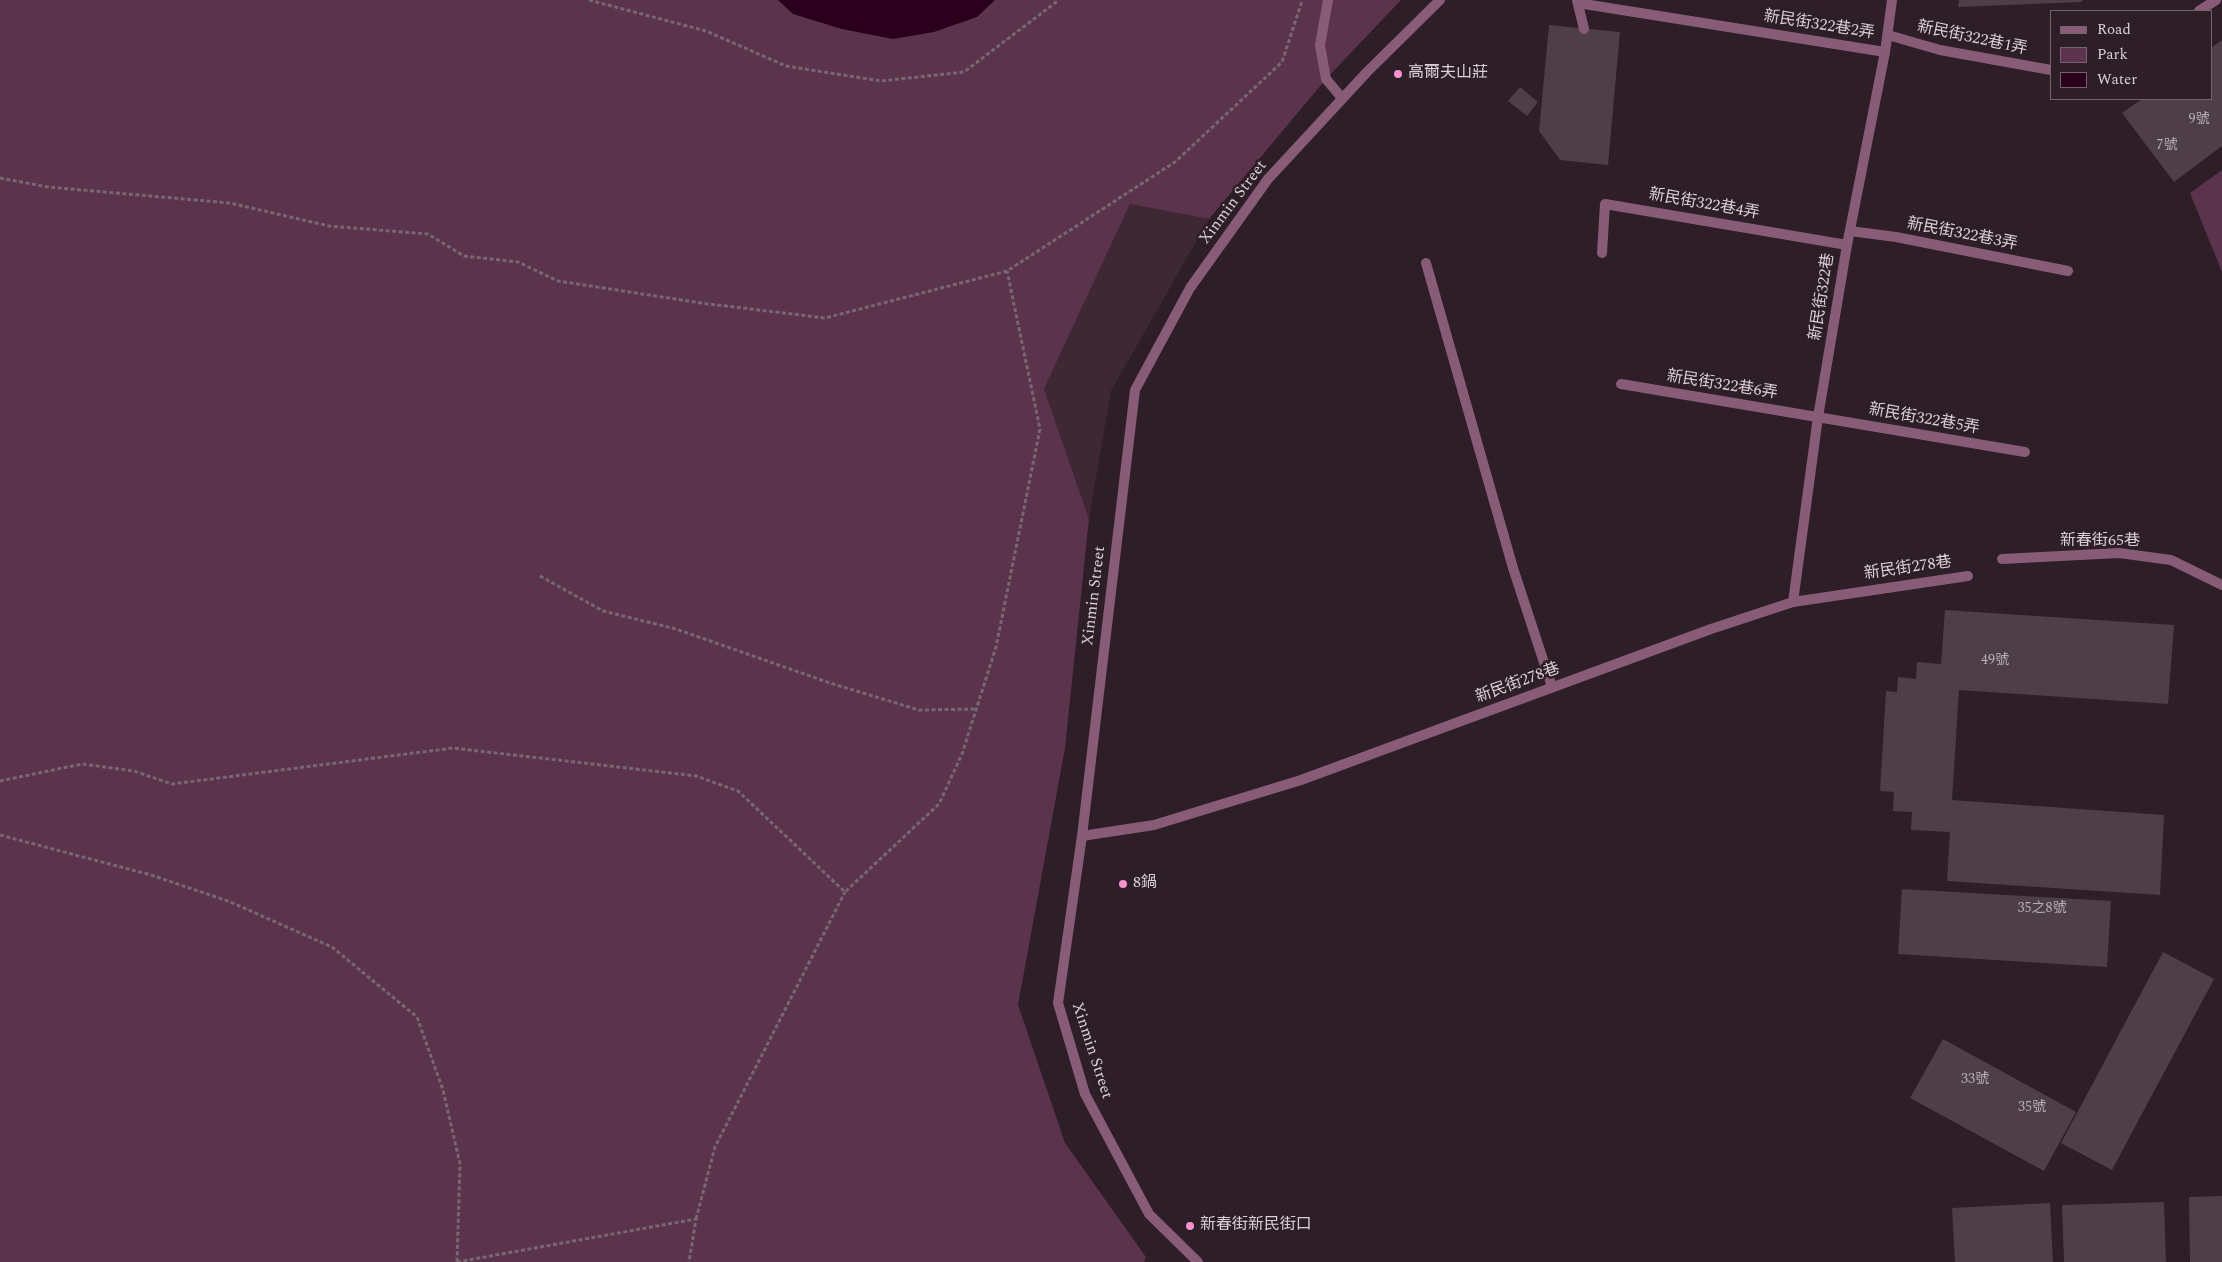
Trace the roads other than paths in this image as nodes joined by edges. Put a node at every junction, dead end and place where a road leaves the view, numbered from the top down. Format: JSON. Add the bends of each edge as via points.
{"nodes":[{"id":1,"x":1328,"y":0,"type":"edge"},
{"id":2,"x":1440,"y":0,"type":"edge"},
{"id":3,"x":1892,"y":0,"type":"edge"},
{"id":4,"x":2216,"y":0,"type":"edge"},
{"id":5,"x":1577,"y":2,"type":"edge"},
{"id":6,"x":2201,"y":10,"type":"edge"},
{"id":7,"x":1584,"y":28,"type":"dead end"},
{"id":8,"x":1888,"y":36,"type":"junction"},
{"id":9,"x":1885,"y":52,"type":"junction"},
{"id":10,"x":2050,"y":70,"type":"edge"},
{"id":11,"x":1342,"y":98,"type":"junction"},
{"id":12,"x":1850,"y":231,"type":"junction"},
{"id":13,"x":1846,"y":245,"type":"junction"},
{"id":14,"x":1602,"y":253,"type":"dead end"},
{"id":15,"x":1426,"y":263,"type":"dead end"},
{"id":16,"x":2068,"y":271,"type":"dead end"},
{"id":17,"x":1621,"y":384,"type":"dead end"},
{"id":18,"x":1818,"y":417,"type":"junction"},
{"id":19,"x":2025,"y":452,"type":"dead end"},
{"id":20,"x":2002,"y":559,"type":"dead end"},
{"id":21,"x":1968,"y":576,"type":"dead end"},
{"id":22,"x":2222,"y":585,"type":"edge"},
{"id":23,"x":1793,"y":602,"type":"junction"},
{"id":24,"x":1552,"y":687,"type":"junction"},
{"id":25,"x":1082,"y":836,"type":"junction"},
{"id":26,"x":1198,"y":1262,"type":"edge"}],
"edges":[{"from":1,"to":11,"type":"street","via":[[1320,46],[1326,79]]},
{"from":2,"to":11,"type":"street","name":"Xinmin Street"},
{"from":3,"to":8,"type":"street","name":"新民街322巷"},
{"from":4,"to":6,"type":"street"},
{"from":5,"to":7,"type":"street"},
{"from":5,"to":9,"type":"street","name":"新民街322巷2弄"},
{"from":8,"to":9,"type":"street","name":"新民街322巷"},
{"from":8,"to":10,"type":"street","name":"新民街322巷1弄","via":[[1940,50]]},
{"from":9,"to":12,"type":"street","name":"新民街322巷"},
{"from":11,"to":25,"type":"street","name":"Xinmin Street","via":[[1268,179],[1207,264],[1190,288],[1135,390]]},
{"from":12,"to":13,"type":"street","name":"新民街322巷"},
{"from":12,"to":16,"type":"street","name":"新民街322巷3弄"},
{"from":13,"to":14,"type":"street","name":"新民街322巷4弄","via":[[1605,204]]},
{"from":13,"to":18,"type":"street","name":"新民街322巷"},
{"from":15,"to":24,"type":"street","via":[[1513,568]]},
{"from":17,"to":18,"type":"street","name":"新民街322巷6弄"},
{"from":18,"to":19,"type":"street","name":"新民街322巷5弄"},
{"from":18,"to":23,"type":"street","name":"新民街322巷"},
{"from":20,"to":22,"type":"street","name":"新春街65巷","via":[[2128,554],[2171,560]]},
{"from":21,"to":23,"type":"street","name":"新民街278巷"},
{"from":23,"to":24,"type":"street","name":"新民街278巷"},
{"from":24,"to":25,"type":"street","name":"新民街278巷","via":[[1301,780],[1154,825]]},
{"from":25,"to":26,"type":"street","name":"Xinmin Street","via":[[1058,1003],[1085,1094],[1149,1214]]}]}
